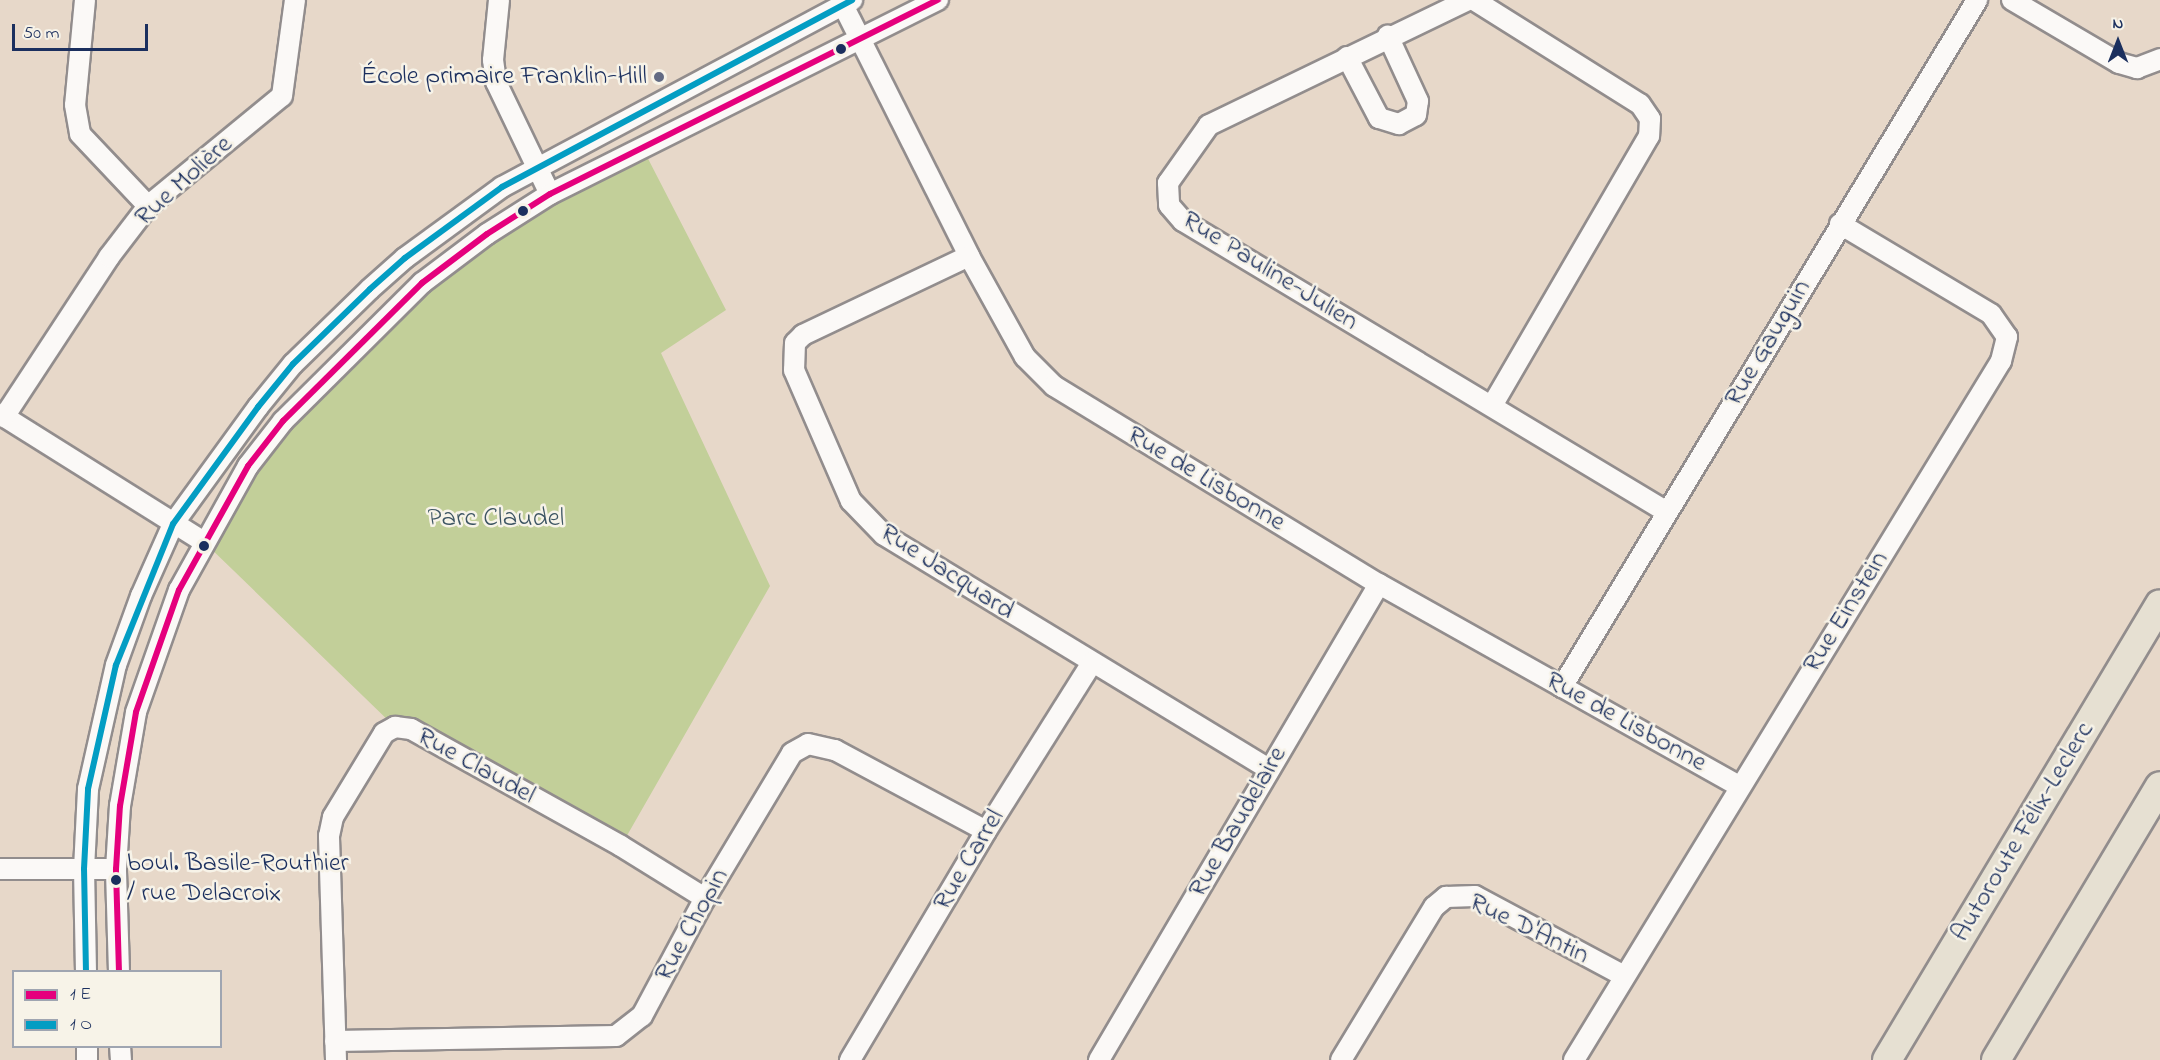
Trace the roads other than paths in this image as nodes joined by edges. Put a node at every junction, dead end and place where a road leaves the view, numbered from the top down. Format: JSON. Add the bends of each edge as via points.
{"nodes":[{"id":1,"x":85,"y":0,"type":"edge"},
{"id":2,"x":295,"y":0,"type":"edge"},
{"id":3,"x":499,"y":0,"type":"edge"},
{"id":4,"x":938,"y":0,"type":"edge"},
{"id":5,"x":1468,"y":0,"type":"edge"},
{"id":6,"x":1474,"y":0,"type":"edge"},
{"id":7,"x":1977,"y":0,"type":"edge"},
{"id":8,"x":2012,"y":0,"type":"edge"},
{"id":9,"x":848,"y":2,"type":"edge"},
{"id":10,"x":1388,"y":36,"type":"junction"},
{"id":11,"x":861,"y":38,"type":"junction"},
{"id":12,"x":1347,"y":57,"type":"junction"},
{"id":13,"x":2160,"y":59,"type":"edge"},
{"id":14,"x":536,"y":166,"type":"junction"},
{"id":15,"x":550,"y":194,"type":"junction"},
{"id":16,"x":148,"y":206,"type":"junction"},
{"id":17,"x":1840,"y":224,"type":"junction"},
{"id":18,"x":969,"y":256,"type":"junction"},
{"id":19,"x":1492,"y":406,"type":"junction"},
{"id":20,"x":2,"y":415,"type":"edge"},
{"id":21,"x":1667,"y":512,"type":"junction"},
{"id":22,"x":173,"y":524,"type":"junction"},
{"id":23,"x":204,"y":542,"type":"junction"},
{"id":24,"x":1379,"y":584,"type":"junction"},
{"id":25,"x":2160,"y":604,"type":"edge"},
{"id":26,"x":1092,"y":663,"type":"junction"},
{"id":27,"x":1562,"y":687,"type":"junction"},
{"id":28,"x":1269,"y":769,"type":"junction"},
{"id":29,"x":1739,"y":786,"type":"junction"},
{"id":30,"x":2160,"y":786,"type":"edge"},
{"id":31,"x":986,"y":831,"type":"junction"},
{"id":32,"x":0,"y":869,"type":"edge"},
{"id":33,"x":84,"y":869,"type":"junction"},
{"id":34,"x":116,"y":869,"type":"junction"},
{"id":35,"x":705,"y":898,"type":"junction"},
{"id":36,"x":86,"y":970,"type":"edge"},
{"id":37,"x":119,"y":970,"type":"edge"},
{"id":38,"x":1624,"y":976,"type":"junction"},
{"id":39,"x":336,"y":1051,"type":"edge"},
{"id":40,"x":850,"y":1060,"type":"edge"},
{"id":41,"x":1098,"y":1060,"type":"edge"},
{"id":42,"x":1341,"y":1060,"type":"edge"},
{"id":43,"x":1575,"y":1060,"type":"edge"},
{"id":44,"x":1887,"y":1060,"type":"edge"},
{"id":45,"x":1996,"y":1060,"type":"edge"}],
"edges":[{"from":1,"to":16,"type":"street","via":[[75,105],[80,134]]},
{"from":2,"to":16,"type":"street","name":"Rue Molière","via":[[282,96]]},
{"from":3,"to":14,"type":"street","via":[[493,71]]},
{"from":4,"to":11,"type":"street"},
{"from":5,"to":10,"type":"street","name":"Rue Pauline-Julien"},
{"from":6,"to":19,"type":"street","via":[[1640,104],[1650,119],[1649,136]]},
{"from":7,"to":17,"type":"street","name":"Rue Gauguin"},
{"from":8,"to":13,"type":"street","via":[[2119,63],[2137,68]]},
{"from":9,"to":11,"type":"street","name":"Rue de Lisbonne"},
{"from":9,"to":14,"type":"street"},
{"from":10,"to":12,"type":"street","name":"Rue Pauline-Julien"},
{"from":10,"to":12,"type":"street","via":[[1418,101],[1416,115],[1399,124],[1379,118]]},
{"from":11,"to":15,"type":"street"},
{"from":11,"to":18,"type":"street","name":"Rue de Lisbonne"},
{"from":12,"to":19,"type":"street","name":"Rue Pauline-Julien","via":[[1209,125],[1168,183],[1169,205],[1183,221]]},
{"from":14,"to":15,"type":"street"},
{"from":14,"to":22,"type":"street","via":[[405,258],[301,356],[219,458]]},
{"from":15,"to":23,"type":"street","via":[[487,234],[422,283],[321,381],[248,466]]},
{"from":16,"to":20,"type":"street","name":"Rue Molière","via":[[109,256]]},
{"from":17,"to":21,"type":"street","name":"Rue Gauguin"},
{"from":17,"to":29,"type":"street","name":"Rue Einstein","via":[[1991,314],[2007,338],[2001,361]]},
{"from":18,"to":24,"type":"street","name":"Rue de Lisbonne","via":[[1025,357],[1054,386]]},
{"from":18,"to":26,"type":"street","name":"Rue Jacquard","via":[[803,335],[795,343],[794,370],[851,501],[864,516],[884,535]]},
{"from":19,"to":21,"type":"street","name":"Rue Pauline-Julien"},
{"from":20,"to":22,"type":"street"},
{"from":21,"to":27,"type":"street","name":"Rue Gauguin"},
{"from":22,"to":23,"type":"street"},
{"from":22,"to":33,"type":"street","via":[[141,596],[99,729],[88,789]]},
{"from":23,"to":34,"type":"street","via":[[163,630],[136,712],[124,768]]},
{"from":24,"to":27,"type":"street","name":"Rue de Lisbonne"},
{"from":24,"to":28,"type":"street","name":"Rue Baudelaire"},
{"from":25,"to":44,"type":"highway","name":"Autoroute Félix-Leclerc"},
{"from":26,"to":28,"type":"street","name":"Rue Jacquard"},
{"from":26,"to":31,"type":"street","name":"Rue Carrel"},
{"from":27,"to":29,"type":"street","name":"Rue de Lisbonne"},
{"from":28,"to":41,"type":"street","name":"Rue Baudelaire"},
{"from":29,"to":38,"type":"street","name":"Rue Einstein"},
{"from":30,"to":45,"type":"highway"},
{"from":31,"to":35,"type":"street","name":"Rue Chopin","via":[[835,750],[808,744],[792,753]]},
{"from":31,"to":40,"type":"street","name":"Rue Carrel"},
{"from":32,"to":33,"type":"street"},
{"from":33,"to":34,"type":"street"},
{"from":33,"to":36,"type":"street"},
{"from":34,"to":37,"type":"street"},
{"from":35,"to":39,"type":"street","name":"Rue Chopin","via":[[642,1016],[616,1036]]},
{"from":35,"to":39,"type":"street","name":"Rue Claudel","via":[[621,846],[411,729],[395,726],[384,733],[333,817],[329,836]]},
{"from":38,"to":42,"type":"street","name":"Rue D'Antin","via":[[1475,896],[1446,897],[1434,907]]},
{"from":38,"to":43,"type":"street","name":"Rue Einstein"}]}
